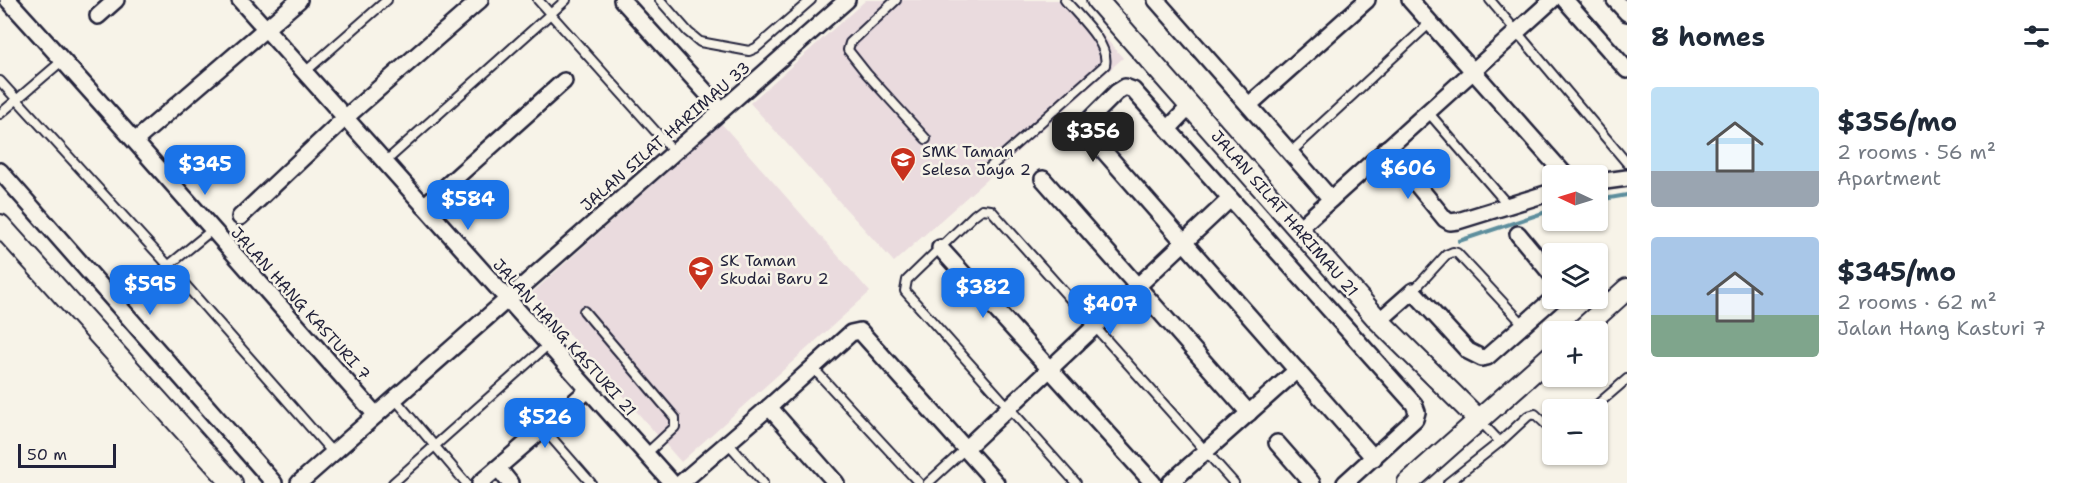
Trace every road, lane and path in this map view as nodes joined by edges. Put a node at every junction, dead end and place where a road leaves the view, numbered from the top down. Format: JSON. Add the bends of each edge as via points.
{"nodes":[{"id":1,"x":8,"y":0,"type":"edge"},
{"id":2,"x":116,"y":0,"type":"edge"},
{"id":3,"x":240,"y":0,"type":"edge"},
{"id":4,"x":299,"y":0,"type":"edge"},
{"id":5,"x":387,"y":0,"type":"edge"},
{"id":6,"x":480,"y":0,"type":"edge"},
{"id":7,"x":538,"y":0,"type":"edge"},
{"id":8,"x":566,"y":0,"type":"edge"},
{"id":9,"x":622,"y":0,"type":"edge"},
{"id":10,"x":660,"y":0,"type":"edge"},
{"id":11,"x":811,"y":0,"type":"edge"},
{"id":12,"x":847,"y":0,"type":"edge"},
{"id":13,"x":896,"y":0,"type":"edge"},
{"id":14,"x":1065,"y":0,"type":"edge"},
{"id":15,"x":1097,"y":0,"type":"edge"},
{"id":16,"x":1156,"y":0,"type":"edge"},
{"id":17,"x":1367,"y":0,"type":"edge"},
{"id":18,"x":1410,"y":0,"type":"edge"},
{"id":19,"x":1490,"y":0,"type":"edge"},
{"id":20,"x":1552,"y":0,"type":"edge"},
{"id":21,"x":1565,"y":0,"type":"edge"},
{"id":22,"x":1615,"y":0,"type":"edge"},
{"id":23,"x":1627,"y":13,"type":"edge"},
{"id":24,"x":550,"y":14,"type":"junction"},
{"id":25,"x":98,"y":16,"type":"dead end"},
{"id":26,"x":1430,"y":23,"type":"junction"},
{"id":27,"x":266,"y":29,"type":"junction"},
{"id":28,"x":1517,"y":31,"type":"junction"},
{"id":29,"x":63,"y":60,"type":"junction"},
{"id":30,"x":1474,"y":70,"type":"junction"},
{"id":31,"x":1627,"y":70,"type":"edge"},
{"id":32,"x":305,"y":72,"type":"junction"},
{"id":33,"x":0,"y":81,"type":"edge"},
{"id":34,"x":564,"y":81,"type":"dead end"},
{"id":35,"x":17,"y":100,"type":"junction"},
{"id":36,"x":1249,"y":105,"type":"junction"},
{"id":37,"x":1190,"y":106,"type":"junction"},
{"id":38,"x":722,"y":110,"type":"junction"},
{"id":39,"x":1428,"y":111,"type":"junction"},
{"id":40,"x":0,"y":114,"type":"edge"},
{"id":41,"x":345,"y":118,"type":"junction"},
{"id":42,"x":1169,"y":128,"type":"junction"},
{"id":43,"x":926,"y":139,"type":"dead end"},
{"id":44,"x":136,"y":140,"type":"junction"},
{"id":45,"x":1387,"y":148,"type":"junction"},
{"id":46,"x":674,"y":153,"type":"junction"},
{"id":47,"x":1290,"y":153,"type":"junction"},
{"id":48,"x":385,"y":162,"type":"junction"},
{"id":49,"x":1627,"y":163,"type":"edge"},
{"id":50,"x":1556,"y":165,"type":"edge"},
{"id":51,"x":988,"y":169,"type":"dead end"},
{"id":52,"x":0,"y":171,"type":"edge"},
{"id":53,"x":1627,"y":178,"type":"edge"},
{"id":54,"x":1043,"y":179,"type":"dead end"},
{"id":55,"x":1608,"y":181,"type":"edge"},
{"id":56,"x":1542,"y":195,"type":"edge"},
{"id":57,"x":1230,"y":199,"type":"junction"},
{"id":58,"x":1331,"y":199,"type":"junction"},
{"id":59,"x":1508,"y":205,"type":"junction"},
{"id":60,"x":424,"y":206,"type":"junction"},
{"id":61,"x":240,"y":217,"type":"dead end"},
{"id":62,"x":0,"y":225,"type":"edge"},
{"id":63,"x":1298,"y":229,"type":"junction"},
{"id":64,"x":212,"y":230,"type":"junction"},
{"id":65,"x":1518,"y":234,"type":"dead end"},
{"id":66,"x":1186,"y":242,"type":"junction"},
{"id":67,"x":940,"y":248,"type":"junction"},
{"id":68,"x":1542,"y":263,"type":"edge"},
{"id":69,"x":168,"y":265,"type":"junction"},
{"id":70,"x":1137,"y":288,"type":"junction"},
{"id":71,"x":1413,"y":291,"type":"junction"},
{"id":72,"x":1626,"y":291,"type":"edge"},
{"id":73,"x":507,"y":300,"type":"junction"},
{"id":74,"x":119,"y":306,"type":"junction"},
{"id":75,"x":1542,"y":309,"type":"edge"},
{"id":76,"x":584,"y":311,"type":"dead end"},
{"id":77,"x":1379,"y":321,"type":"junction"},
{"id":78,"x":1592,"y":321,"type":"edge"},
{"id":79,"x":1524,"y":325,"type":"junction"},
{"id":80,"x":1095,"y":327,"type":"junction"},
{"id":81,"x":548,"y":345,"type":"junction"},
{"id":82,"x":1542,"y":364,"type":"edge"},
{"id":83,"x":813,"y":368,"type":"junction"},
{"id":84,"x":1050,"y":369,"type":"junction"},
{"id":85,"x":1297,"y":370,"type":"junction"},
{"id":86,"x":1627,"y":379,"type":"edge"},
{"id":87,"x":588,"y":390,"type":"junction"},
{"id":88,"x":395,"y":399,"type":"junction"},
{"id":89,"x":1604,"y":399,"type":"edge"},
{"id":90,"x":769,"y":407,"type":"junction"},
{"id":91,"x":1010,"y":409,"type":"junction"},
{"id":92,"x":1249,"y":413,"type":"junction"},
{"id":93,"x":376,"y":415,"type":"junction"},
{"id":94,"x":1479,"y":420,"type":"junction"},
{"id":95,"x":1542,"y":421,"type":"edge"},
{"id":96,"x":543,"y":428,"type":"junction"},
{"id":97,"x":1500,"y":442,"type":"junction"},
{"id":98,"x":728,"y":443,"type":"junction"},
{"id":99,"x":1277,"y":443,"type":"dead end"},
{"id":100,"x":435,"y":446,"type":"junction"},
{"id":101,"x":966,"y":448,"type":"junction"},
{"id":102,"x":1205,"y":452,"type":"junction"},
{"id":103,"x":333,"y":453,"type":"junction"},
{"id":104,"x":646,"y":454,"type":"junction"},
{"id":105,"x":1374,"y":458,"type":"junction"},
{"id":106,"x":498,"y":468,"type":"junction"},
{"id":107,"x":1346,"y":482,"type":"edge"},
{"id":108,"x":232,"y":483,"type":"edge"},
{"id":109,"x":274,"y":483,"type":"edge"},
{"id":110,"x":299,"y":483,"type":"edge"},
{"id":111,"x":393,"y":483,"type":"edge"},
{"id":112,"x":466,"y":483,"type":"edge"},
{"id":113,"x":480,"y":483,"type":"edge"},
{"id":114,"x":510,"y":483,"type":"edge"},
{"id":115,"x":591,"y":483,"type":"edge"},
{"id":116,"x":672,"y":483,"type":"edge"},
{"id":117,"x":681,"y":483,"type":"edge"},
{"id":118,"x":763,"y":483,"type":"edge"},
{"id":119,"x":836,"y":483,"type":"edge"},
{"id":120,"x":919,"y":483,"type":"edge"},
{"id":121,"x":928,"y":483,"type":"edge"},
{"id":122,"x":996,"y":483,"type":"edge"},
{"id":123,"x":1076,"y":483,"type":"edge"},
{"id":124,"x":1154,"y":483,"type":"edge"},
{"id":125,"x":1170,"y":483,"type":"edge"},
{"id":126,"x":1234,"y":483,"type":"edge"},
{"id":127,"x":1312,"y":483,"type":"edge"},
{"id":128,"x":1408,"y":483,"type":"edge"},
{"id":129,"x":1448,"y":483,"type":"edge"}],
"edges":[{"from":1,"to":29,"type":"street","name":"JALAN HANG KASTURI 7"},
{"from":2,"to":25,"type":"street"},
{"from":3,"to":27,"type":"street","name":"JALAN HANG KASTURI 21"},
{"from":4,"to":27,"type":"street"},
{"from":5,"to":32,"type":"lane"},
{"from":6,"to":41,"type":"street"},
{"from":7,"to":24,"type":"lane"},
{"from":8,"to":24,"type":"lane"},
{"from":9,"to":38,"type":"street"},
{"from":10,"to":11,"type":"lane","via":[[700,42],[749,51]]},
{"from":12,"to":38,"type":"street","name":"JALAN SILAT HARIMAU 33"},
{"from":13,"to":43,"type":"lane","via":[[850,43],[849,50]]},
{"from":14,"to":51,"type":"lane","via":[[1097,39],[1105,53],[1105,65]]},
{"from":15,"to":37,"type":"street","name":"JALAN SILAT HARIMAU 21"},
{"from":16,"to":36,"type":"street"},
{"from":17,"to":36,"type":"street"},
{"from":18,"to":26,"type":"street"},
{"from":19,"to":28,"type":"lane"},
{"from":20,"to":28,"type":"street"},
{"from":21,"to":31,"type":"street"},
{"from":22,"to":23,"type":"street"},
{"from":24,"to":46,"type":"lane"},
{"from":24,"to":48,"type":"lane"},
{"from":26,"to":30,"type":"street"},
{"from":26,"to":47,"type":"lane"},
{"from":27,"to":32,"type":"street","name":"JALAN HANG KASTURI 21"},
{"from":27,"to":44,"type":"street"},
{"from":28,"to":30,"type":"street"},
{"from":28,"to":49,"type":"lane"},
{"from":29,"to":35,"type":"lane"},
{"from":29,"to":44,"type":"street","name":"JALAN HANG KASTURI 7"},
{"from":30,"to":39,"type":"street"},
{"from":30,"to":50,"type":"street"},
{"from":32,"to":41,"type":"street","name":"JALAN HANG KASTURI 21"},
{"from":33,"to":35,"type":"lane"},
{"from":34,"to":60,"type":"street"},
{"from":35,"to":40,"type":"lane"},
{"from":35,"to":69,"type":"lane"},
{"from":36,"to":47,"type":"street"},
{"from":37,"to":42,"type":"street"},
{"from":37,"to":63,"type":"street","name":"JALAN SILAT HARIMAU 21"},
{"from":38,"to":46,"type":"street","name":"JALAN SILAT HARIMAU 33"},
{"from":39,"to":45,"type":"street"},
{"from":39,"to":59,"type":"lane"},
{"from":41,"to":48,"type":"street","name":"JALAN HANG KASTURI 21"},
{"from":41,"to":61,"type":"street"},
{"from":42,"to":57,"type":"street"},
{"from":42,"to":66,"type":"street","via":[[1133,90],[1125,87],[1086,123],[1086,130]]},
{"from":44,"to":64,"type":"street","name":"JALAN HANG KASTURI 7"},
{"from":45,"to":58,"type":"street"},
{"from":45,"to":59,"type":"street","via":[[1450,222]]},
{"from":46,"to":73,"type":"street","name":"JALAN SILAT HARIMAU 33"},
{"from":47,"to":58,"type":"street"},
{"from":48,"to":60,"type":"street","name":"JALAN HANG KASTURI 21"},
{"from":52,"to":74,"type":"street"},
{"from":53,"to":55,"type":"street"},
{"from":54,"to":70,"type":"street"},
{"from":56,"to":59,"type":"street"},
{"from":57,"to":66,"type":"street"},
{"from":57,"to":105,"type":"street","via":[[1414,404],[1415,419]]},
{"from":58,"to":63,"type":"street"},
{"from":60,"to":73,"type":"street","name":"JALAN HANG KASTURI 21"},
{"from":62,"to":108,"type":"street"},
{"from":63,"to":77,"type":"street","name":"JALAN SILAT HARIMAU 21"},
{"from":64,"to":69,"type":"lane"},
{"from":64,"to":93,"type":"street","name":"JALAN HANG KASTURI 7"},
{"from":65,"to":68,"type":"street"},
{"from":66,"to":70,"type":"street"},
{"from":66,"to":85,"type":"street"},
{"from":67,"to":80,"type":"lane","via":[[982,209],[991,210]]},
{"from":67,"to":84,"type":"street"},
{"from":67,"to":91,"type":"lane","via":[[907,280],[905,291]]},
{"from":69,"to":74,"type":"lane"},
{"from":69,"to":103,"type":"lane"},
{"from":70,"to":80,"type":"street"},
{"from":70,"to":92,"type":"street"},
{"from":71,"to":77,"type":"street"},
{"from":71,"to":79,"type":"street","via":[[1468,351],[1482,358]]},
{"from":71,"to":79,"type":"lane","via":[[1446,255],[1457,253]]},
{"from":72,"to":78,"type":"street"},
{"from":73,"to":81,"type":"street","name":"JALAN HANG KASTURI 21"},
{"from":73,"to":88,"type":"street","name":"JALAN SILAT HARIMAU 33"},
{"from":74,"to":109,"type":"street"},
{"from":75,"to":79,"type":"street"},
{"from":76,"to":104,"type":"lane","via":[[675,418],[675,427]]},
{"from":77,"to":94,"type":"street","name":"JALAN SILAT HARIMAU 21"},
{"from":80,"to":84,"type":"street"},
{"from":80,"to":102,"type":"lane"},
{"from":81,"to":87,"type":"street","name":"JALAN HANG KASTURI 21"},
{"from":81,"to":100,"type":"lane"},
{"from":82,"to":94,"type":"street"},
{"from":83,"to":90,"type":"street"},
{"from":83,"to":101,"type":"street","via":[[851,333],[860,331]]},
{"from":83,"to":120,"type":"lane"},
{"from":84,"to":91,"type":"street"},
{"from":84,"to":124,"type":"street"},
{"from":85,"to":92,"type":"street"},
{"from":85,"to":105,"type":"street"},
{"from":86,"to":89,"type":"lane"},
{"from":87,"to":96,"type":"street"},
{"from":87,"to":104,"type":"street","name":"JALAN HANG KASTURI 21"},
{"from":88,"to":93,"type":"street","name":"JALAN SILAT HARIMAU 33"},
{"from":88,"to":100,"type":"lane"},
{"from":90,"to":98,"type":"street"},
{"from":90,"to":119,"type":"street"},
{"from":91,"to":101,"type":"street"},
{"from":91,"to":123,"type":"lane"},
{"from":92,"to":102,"type":"street"},
{"from":93,"to":103,"type":"street","name":"JALAN SILAT HARIMAU 33"},
{"from":94,"to":97,"type":"lane"},
{"from":94,"to":128,"type":"street"},
{"from":95,"to":97,"type":"lane","via":[[1535,414],[1528,416]]},
{"from":96,"to":106,"type":"street"},
{"from":96,"to":115,"type":"lane"},
{"from":97,"to":129,"type":"lane"},
{"from":98,"to":117,"type":"street"},
{"from":98,"to":118,"type":"lane"},
{"from":99,"to":127,"type":"street"},
{"from":100,"to":111,"type":"lane"},
{"from":100,"to":112,"type":"lane"},
{"from":101,"to":121,"type":"lane"},
{"from":101,"to":122,"type":"street"},
{"from":102,"to":125,"type":"street"},
{"from":102,"to":126,"type":"lane"},
{"from":103,"to":110,"type":"street","name":"JALAN SILAT HARIMAU 33"},
{"from":104,"to":116,"type":"street","name":"JALAN HANG KASTURI 21"},
{"from":105,"to":107,"type":"street"},
{"from":106,"to":113,"type":"street"},
{"from":106,"to":114,"type":"street"}]}
